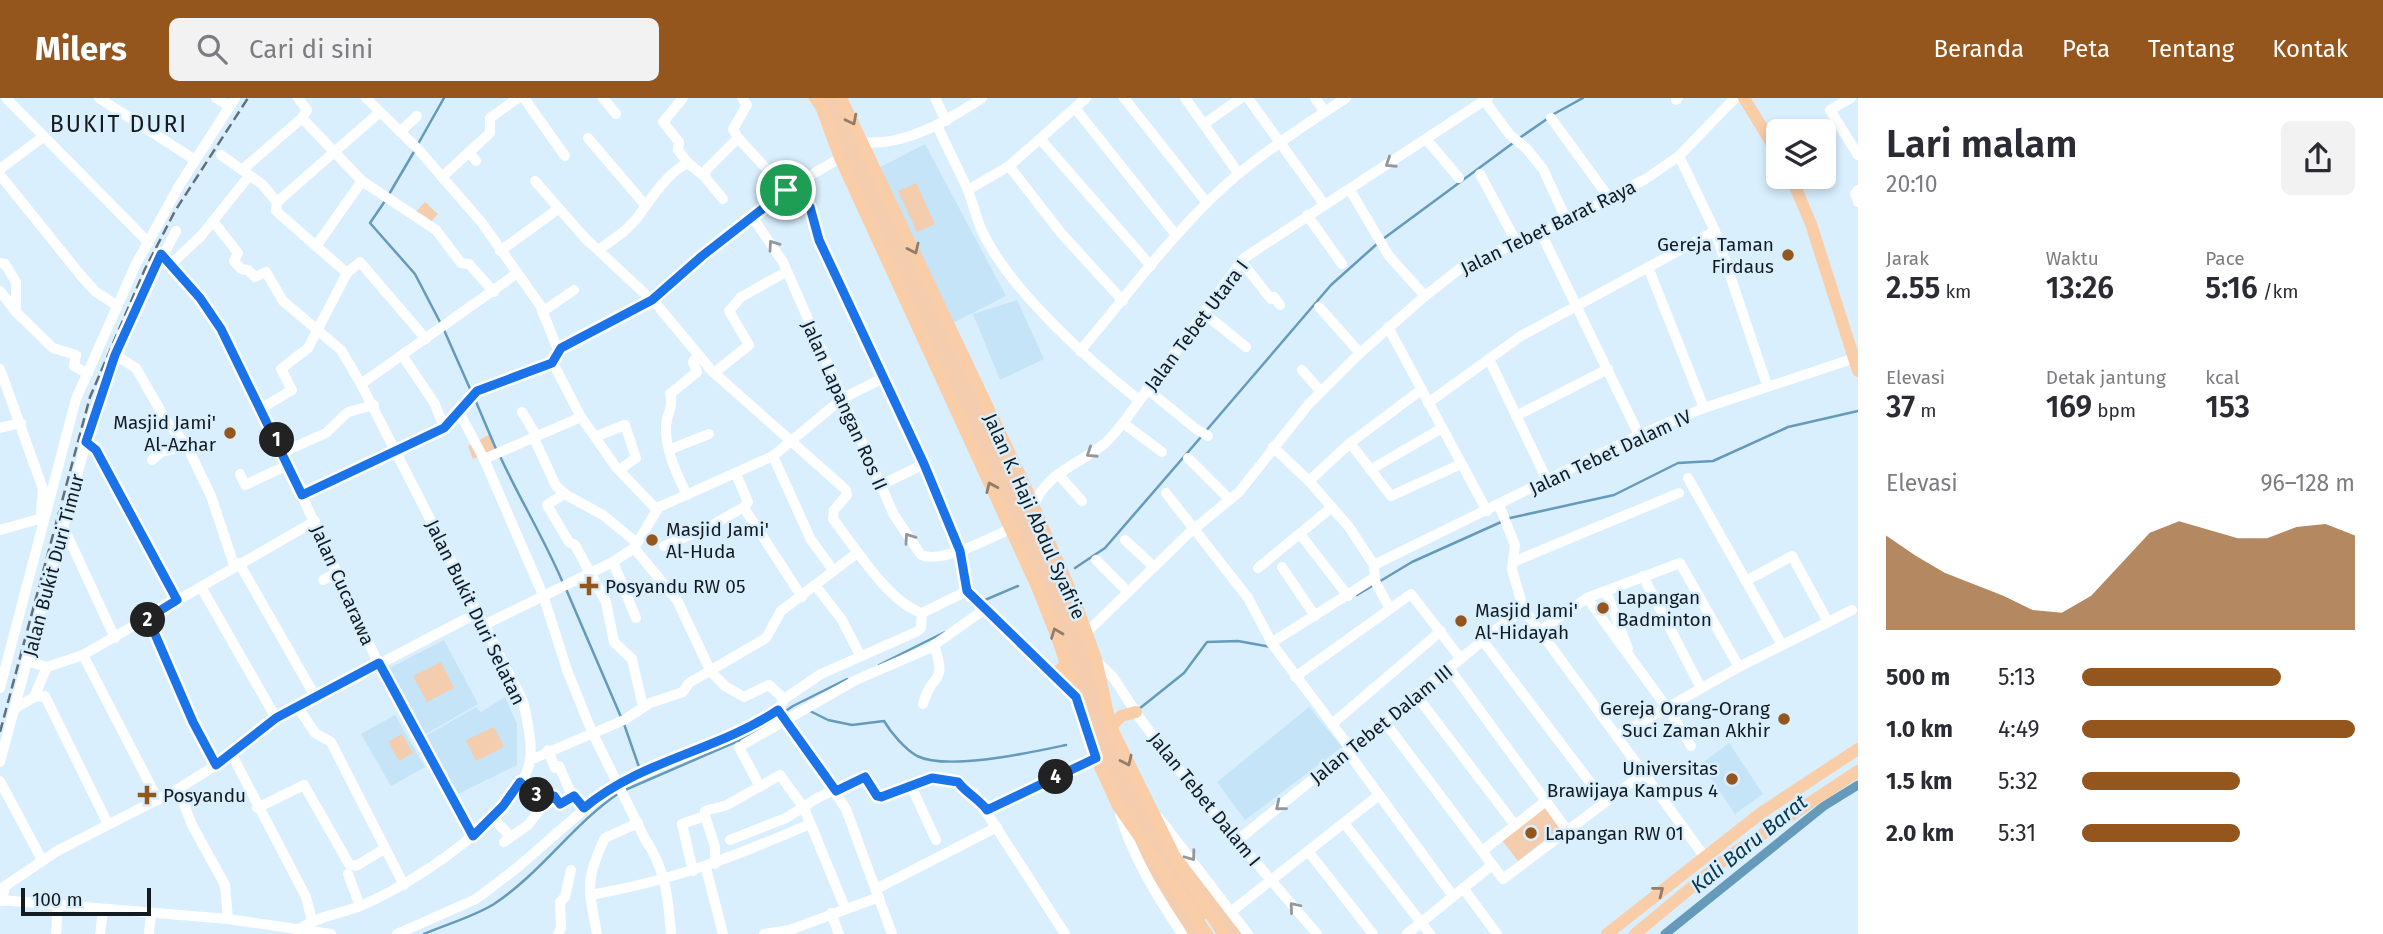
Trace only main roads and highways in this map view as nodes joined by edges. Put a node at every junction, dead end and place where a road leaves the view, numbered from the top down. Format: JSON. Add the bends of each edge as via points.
{"nodes":[{"id":1,"x":808,"y":98,"type":"edge"},
{"id":2,"x":818,"y":98,"type":"edge"},
{"id":3,"x":841,"y":98,"type":"edge"},
{"id":4,"x":1744,"y":98,"type":"edge"},
{"id":5,"x":826,"y":125,"type":"junction"},
{"id":6,"x":1766,"y":134,"type":"edge"},
{"id":7,"x":1796,"y":189,"type":"edge"},
{"id":8,"x":1857,"y":362,"type":"edge"},
{"id":9,"x":1067,"y":664,"type":"junction"},
{"id":10,"x":1053,"y":675,"type":"road end"},
{"id":11,"x":1136,"y":712,"type":"road end"},
{"id":12,"x":1111,"y":727,"type":"junction"},
{"id":13,"x":1858,"y":750,"type":"edge"},
{"id":14,"x":1858,"y":771,"type":"edge"},
{"id":15,"x":1814,"y":779,"type":"junction"},
{"id":16,"x":1823,"y":793,"type":"junction"},
{"id":17,"x":1207,"y":934,"type":"edge"},
{"id":18,"x":1223,"y":934,"type":"edge"},
{"id":19,"x":1606,"y":934,"type":"edge"},
{"id":20,"x":1635,"y":934,"type":"edge"}],
"edges":[{"from":1,"to":5,"type":"main road","name":"Jalan K. Haji Abdul Syafi'ie"},
{"from":2,"to":5,"type":"main road","name":"Jalan K. Haji Abdul Syafi'ie"},
{"from":3,"to":12,"type":"main road","name":"Jalan K. Haji Abdul Syafi'ie","one_way":true,"via":[[1066,581],[1097,662]]},
{"from":4,"to":6,"type":"main road"},
{"from":9,"to":5,"type":"main road","name":"Jalan K. Haji Abdul Syafi'ie","one_way":true,"via":[[1038,589]]},
{"from":7,"to":8,"type":"main road"},
{"from":9,"to":10,"type":"main road"},
{"from":9,"to":17,"type":"main road","name":"Jalan K. Haji Abdul Syafi'ie","via":[[1094,752],[1118,806]]},
{"from":11,"to":12,"type":"main road","via":[[1121,716]]},
{"from":12,"to":18,"type":"main road","name":"Jalan K. Haji Abdul Syafi'ie","one_way":true,"via":[[1178,863]]},
{"from":13,"to":15,"type":"main road"},
{"from":14,"to":16,"type":"main road"},
{"from":15,"to":16,"type":"main road"},
{"from":19,"to":15,"type":"main road","one_way":true,"via":[[1704,856]]},
{"from":16,"to":20,"type":"main road","via":[[1728,857]]}]}
